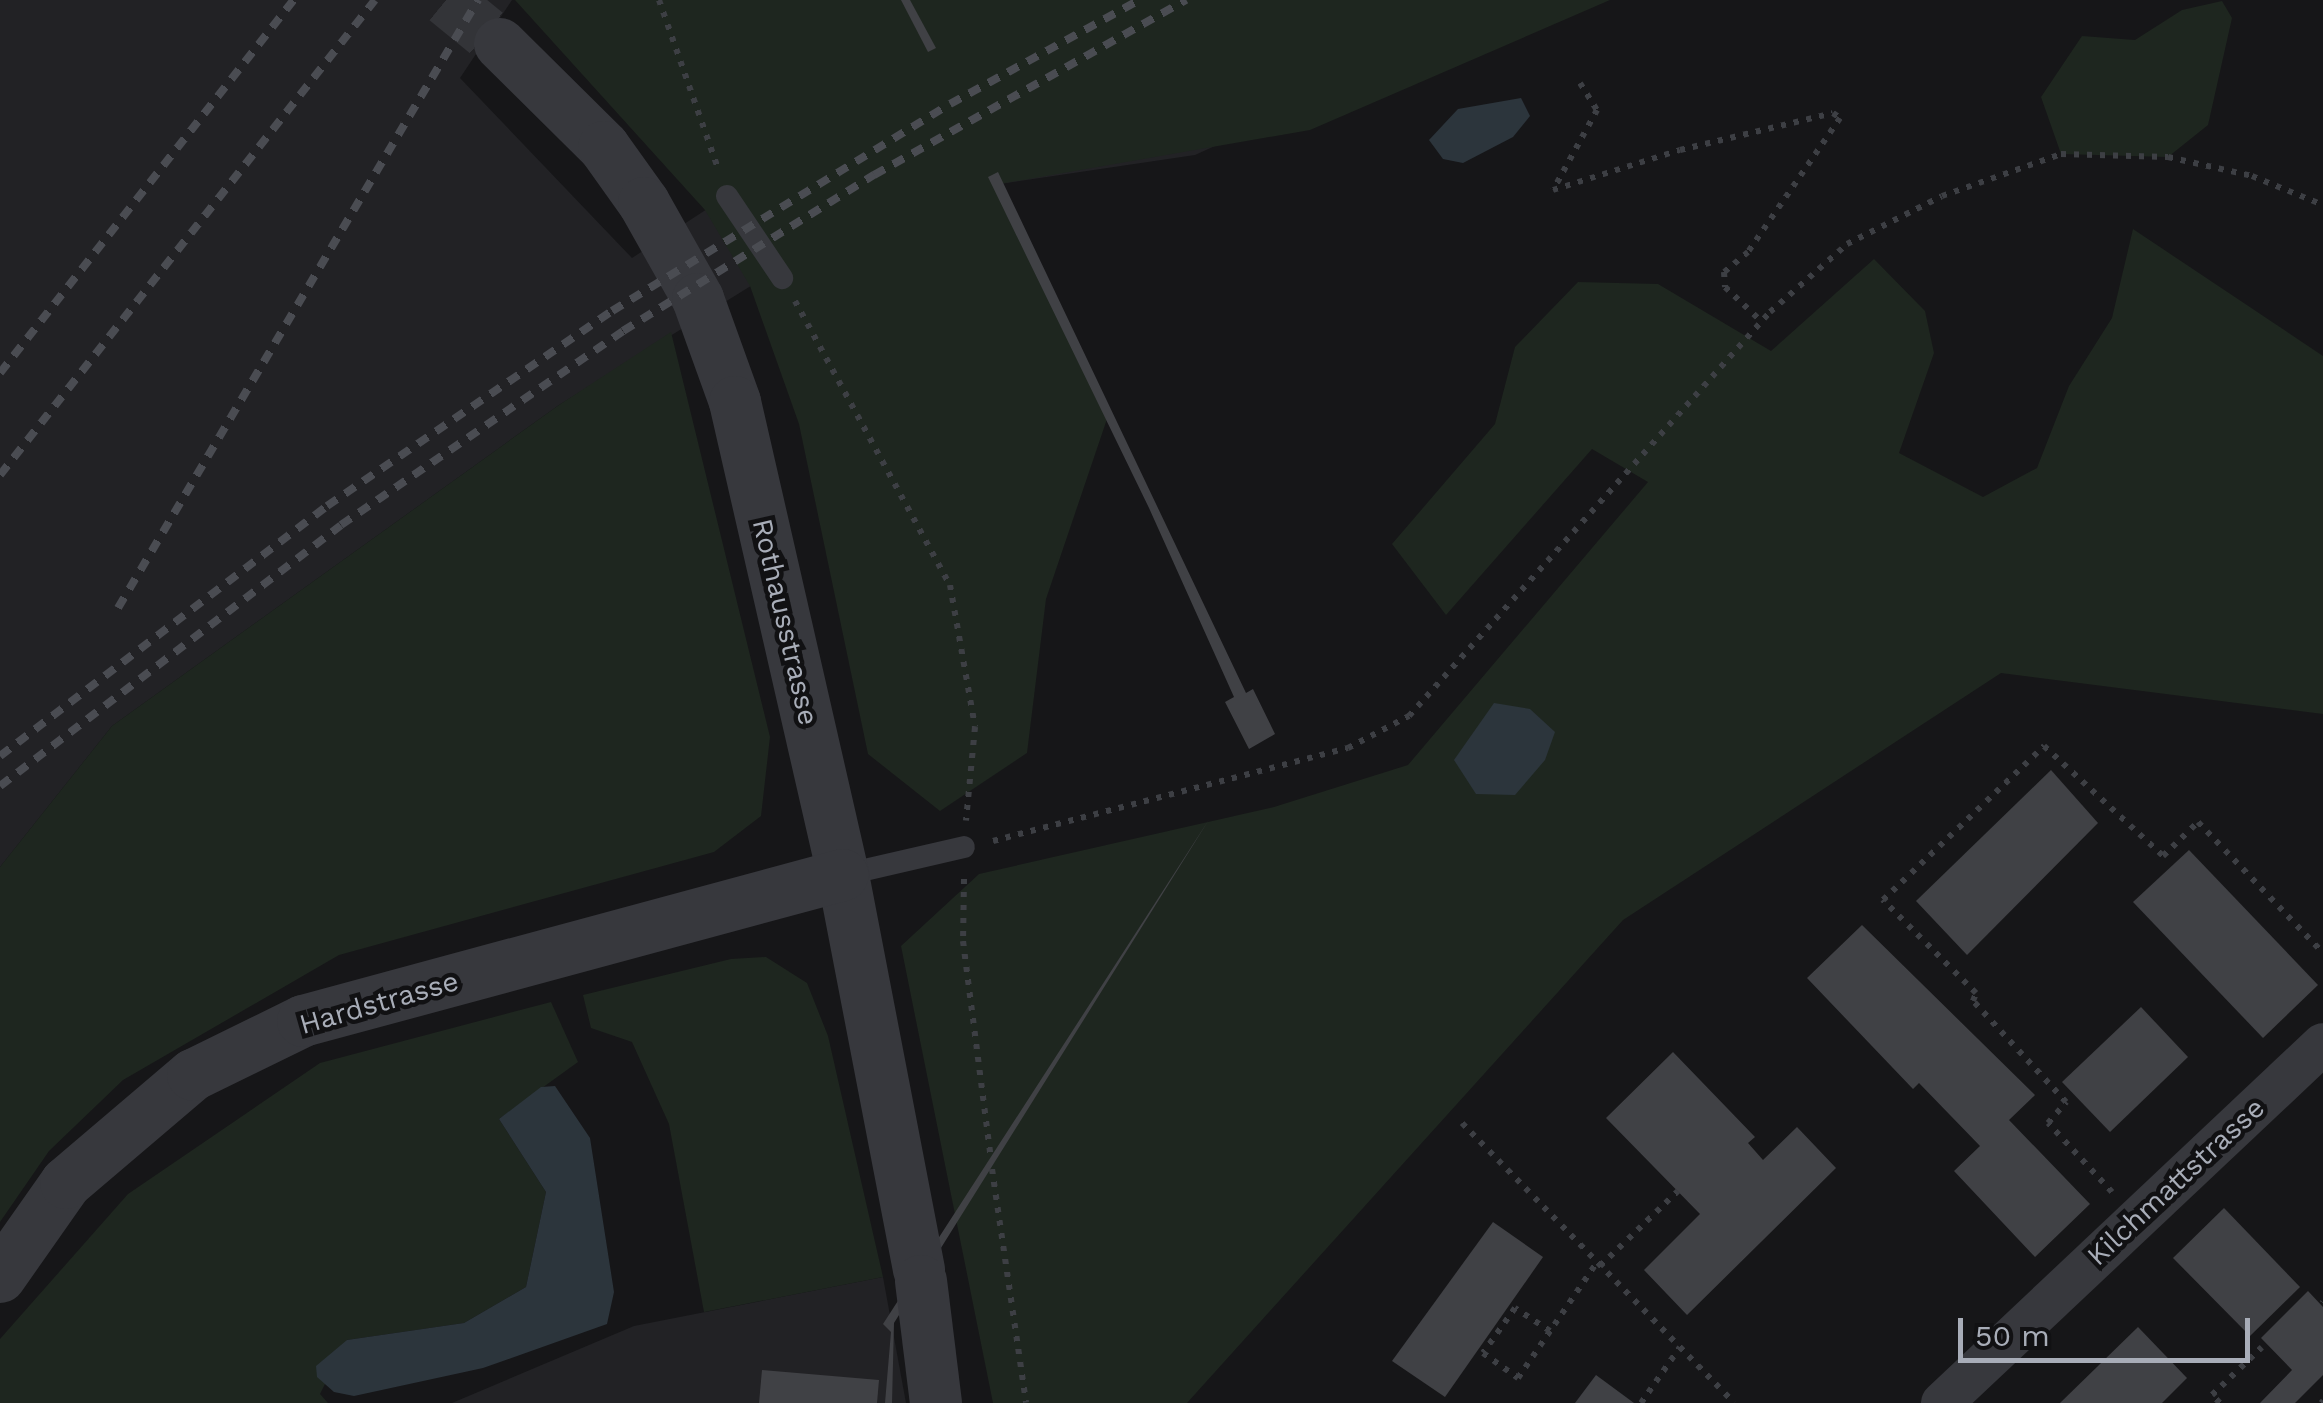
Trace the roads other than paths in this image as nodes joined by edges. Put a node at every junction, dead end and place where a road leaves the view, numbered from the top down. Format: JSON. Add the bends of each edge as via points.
{"nodes":[{"id":1,"x":500,"y":44,"type":"tunnel mouth"},
{"id":2,"x":727,"y":196,"type":"road end"},
{"id":3,"x":782,"y":278,"type":"road end"},
{"id":4,"x":964,"y":846,"type":"road end"},
{"id":5,"x":843,"y":876,"type":"junction"},
{"id":6,"x":2323,"y":1044,"type":"edge"},
{"id":7,"x":0,"y":1277,"type":"edge"},
{"id":8,"x":936,"y":1403,"type":"edge"},
{"id":9,"x":1942,"y":1403,"type":"edge"}],
"edges":[{"from":1,"to":5,"type":"street","name":"Rothausstrasse","via":[[604,147],[698,300],[735,402]]},
{"from":2,"to":3,"type":"lane"},
{"from":4,"to":5,"type":"lane"},
{"from":5,"to":7,"type":"street","name":"Hardstrasse","via":[[303,1021],[179,1087],[66,1183]]},
{"from":5,"to":8,"type":"street","name":"Rothausstrasse","via":[[920,1275]]},
{"from":6,"to":9,"type":"street","name":"Kilchmattstrasse"}]}
